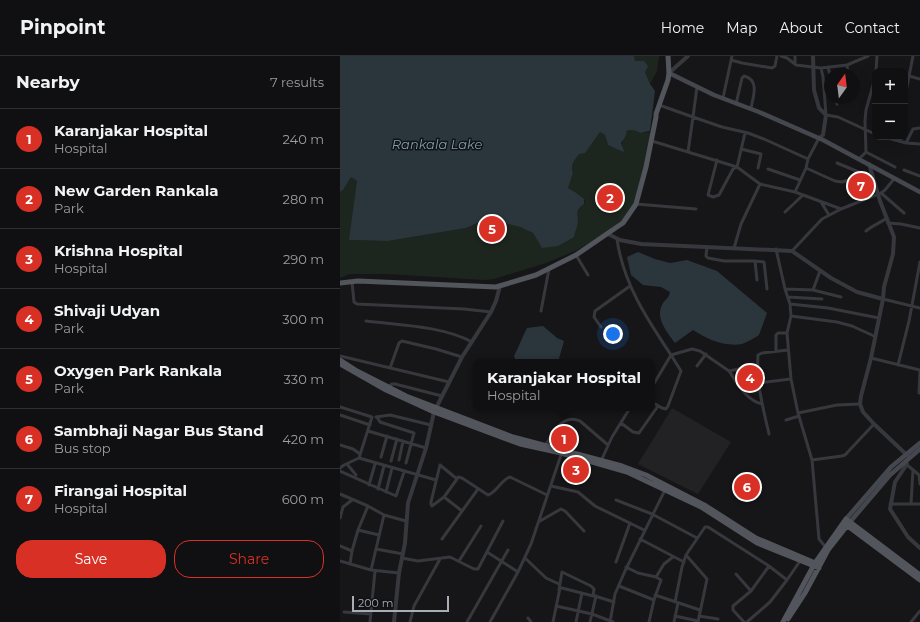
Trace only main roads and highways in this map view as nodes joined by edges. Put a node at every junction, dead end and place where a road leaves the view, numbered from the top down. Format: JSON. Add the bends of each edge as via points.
{"nodes":[{"id":1,"x":668,"y":56,"type":"edge"},
{"id":2,"x":670,"y":73,"type":"junction"},
{"id":3,"x":920,"y":192,"type":"edge"},
{"id":4,"x":340,"y":283,"type":"edge"},
{"id":5,"x":340,"y":360,"type":"edge"},
{"id":6,"x":340,"y":364,"type":"edge"},
{"id":7,"x":435,"y":410,"type":"junction"},
{"id":8,"x":920,"y":443,"type":"edge"},
{"id":9,"x":920,"y":449,"type":"edge"},
{"id":10,"x":562,"y":452,"type":"junction"},
{"id":11,"x":908,"y":456,"type":"junction"},
{"id":12,"x":601,"y":463,"type":"junction"},
{"id":13,"x":846,"y":522,"type":"junction"},
{"id":14,"x":817,"y":565,"type":"junction"},
{"id":15,"x":920,"y":575,"type":"edge"},
{"id":16,"x":920,"y":580,"type":"edge"},
{"id":17,"x":782,"y":622,"type":"edge"},
{"id":18,"x":786,"y":622,"type":"edge"}],
"edges":[{"from":1,"to":2,"type":"main road"},
{"from":2,"to":3,"type":"main road","via":[[697,88],[819,138]]},
{"from":2,"to":4,"type":"main road","via":[[658,105],[636,204],[623,222],[576,255],[536,275],[500,286]]},
{"from":5,"to":7,"type":"main road"},
{"from":6,"to":7,"type":"main road","via":[[386,390]]},
{"from":7,"to":10,"type":"main road"},
{"from":7,"to":10,"type":"main road","via":[[516,442]]},
{"from":8,"to":11,"type":"main road"},
{"from":9,"to":11,"type":"main road"},
{"from":10,"to":12,"type":"main road"},
{"from":10,"to":12,"type":"main road","via":[[593,458]]},
{"from":11,"to":13,"type":"main road","via":[[891,467]]},
{"from":11,"to":13,"type":"main road","via":[[906,463],[890,475]]},
{"from":12,"to":14,"type":"main road","via":[[628,469],[706,506],[755,537]]},
{"from":13,"to":14,"type":"main road"},
{"from":13,"to":15,"type":"main road"},
{"from":13,"to":16,"type":"main road"},
{"from":14,"to":17,"type":"main road"},
{"from":14,"to":18,"type":"main road","via":[[806,592]]}]}
